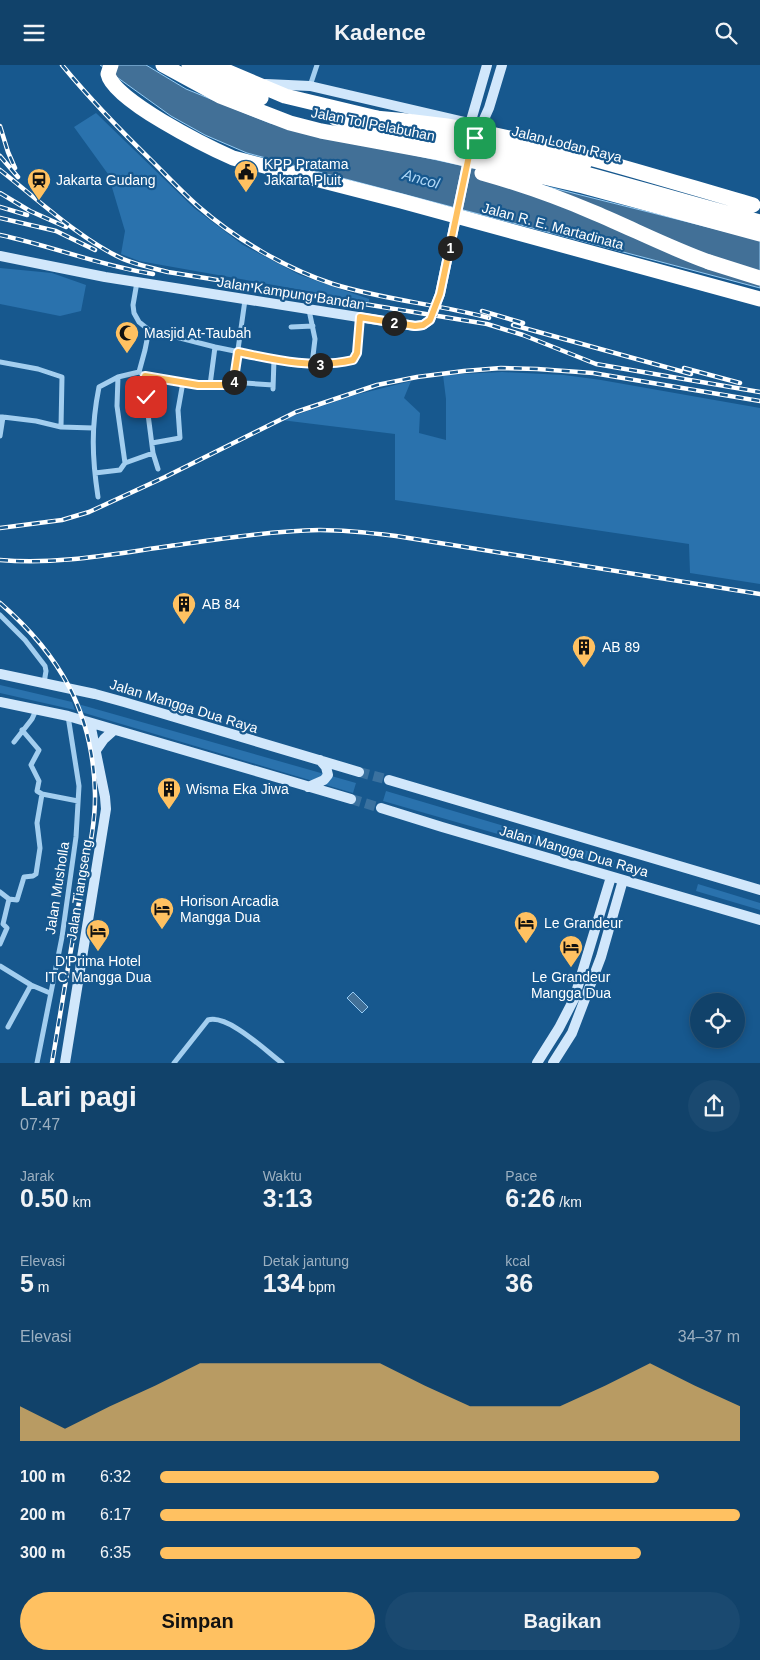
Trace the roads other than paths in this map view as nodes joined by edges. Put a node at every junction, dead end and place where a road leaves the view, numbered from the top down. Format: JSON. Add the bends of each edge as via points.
{"nodes":[{"id":1,"x":163,"y":65,"type":"edge"},
{"id":2,"x":189,"y":65,"type":"edge"},
{"id":3,"x":212,"y":65,"type":"edge"},
{"id":4,"x":317,"y":65,"type":"edge"},
{"id":5,"x":487,"y":65,"type":"edge"},
{"id":6,"x":502,"y":65,"type":"edge"},
{"id":7,"x":109,"y":70,"type":"edge"},
{"id":8,"x":250,"y":83,"type":"junction"},
{"id":9,"x":310,"y":86,"type":"junction"},
{"id":10,"x":335,"y":118,"type":"junction"},
{"id":11,"x":321,"y":131,"type":"junction"},
{"id":12,"x":473,"y":134,"type":"junction"},
{"id":13,"x":758,"y":207,"type":"edge"},
{"id":14,"x":458,"y":214,"type":"junction"},
{"id":15,"x":760,"y":222,"type":"edge"},
{"id":16,"x":760,"y":234,"type":"edge"},
{"id":17,"x":0,"y":256,"type":"edge"},
{"id":18,"x":760,"y":278,"type":"edge"},
{"id":19,"x":137,"y":281,"type":"junction"},
{"id":20,"x":760,"y":299,"type":"edge"},
{"id":21,"x":245,"y":300,"type":"junction"},
{"id":22,"x":309,"y":310,"type":"junction"},
{"id":23,"x":360,"y":317,"type":"junction"},
{"id":24,"x":313,"y":326,"type":"junction"},
{"id":25,"x":292,"y":327,"type":"dead end"},
{"id":26,"x":148,"y":330,"type":"junction"},
{"id":27,"x":215,"y":347,"type":"junction"},
{"id":28,"x":238,"y":352,"type":"junction"},
{"id":29,"x":274,"y":359,"type":"junction"},
{"id":30,"x":0,"y":362,"type":"edge"},
{"id":31,"x":312,"y":364,"type":"junction"},
{"id":32,"x":138,"y":372,"type":"junction"},
{"id":33,"x":145,"y":376,"type":"junction"},
{"id":34,"x":118,"y":377,"type":"junction"},
{"id":35,"x":234,"y":377,"type":"junction"},
{"id":36,"x":183,"y":382,"type":"junction"},
{"id":37,"x":210,"y":385,"type":"junction"},
{"id":38,"x":2,"y":417,"type":"edge"},
{"id":39,"x":61,"y":427,"type":"junction"},
{"id":40,"x":93,"y":428,"type":"junction"},
{"id":41,"x":0,"y":436,"type":"edge"},
{"id":42,"x":152,"y":443,"type":"junction"},
{"id":43,"x":153,"y":453,"type":"junction"},
{"id":44,"x":125,"y":463,"type":"junction"},
{"id":45,"x":158,"y":469,"type":"dead end"},
{"id":46,"x":95,"y":473,"type":"junction"},
{"id":47,"x":98,"y":497,"type":"dead end"},
{"id":48,"x":0,"y":615,"type":"edge"},
{"id":49,"x":0,"y":674,"type":"edge"},
{"id":50,"x":44,"y":683,"type":"junction"},
{"id":51,"x":0,"y":702,"type":"edge"},
{"id":52,"x":36,"y":710,"type":"junction"},
{"id":53,"x":68,"y":716,"type":"junction"},
{"id":54,"x":90,"y":723,"type":"junction"},
{"id":55,"x":22,"y":730,"type":"junction"},
{"id":56,"x":114,"y":730,"type":"junction"},
{"id":57,"x":14,"y":742,"type":"dead end"},
{"id":58,"x":97,"y":749,"type":"junction"},
{"id":59,"x":320,"y":760,"type":"junction"},
{"id":60,"x":359,"y":772,"type":"tunnel mouth"},
{"id":61,"x":389,"y":780,"type":"tunnel mouth"},
{"id":62,"x":308,"y":787,"type":"junction"},
{"id":63,"x":42,"y":794,"type":"junction"},
{"id":64,"x":351,"y":799,"type":"tunnel mouth"},
{"id":65,"x":78,"y":801,"type":"junction"},
{"id":66,"x":381,"y":808,"type":"tunnel mouth"},
{"id":67,"x":611,"y":877,"type":"junction"},
{"id":68,"x":623,"y":880,"type":"junction"},
{"id":69,"x":760,"y":890,"type":"edge"},
{"id":70,"x":0,"y":892,"type":"edge"},
{"id":71,"x":9,"y":899,"type":"junction"},
{"id":72,"x":760,"y":920,"type":"edge"},
{"id":73,"x":0,"y":944,"type":"edge"},
{"id":74,"x":0,"y":966,"type":"edge"},
{"id":75,"x":31,"y":985,"type":"junction"},
{"id":76,"x":50,"y":993,"type":"junction"},
{"id":77,"x":8,"y":1027,"type":"dead end"},
{"id":78,"x":37,"y":1063,"type":"edge"},
{"id":79,"x":65,"y":1063,"type":"edge"},
{"id":80,"x":174,"y":1063,"type":"edge"},
{"id":81,"x":282,"y":1063,"type":"edge"},
{"id":82,"x":537,"y":1063,"type":"edge"},
{"id":83,"x":553,"y":1063,"type":"edge"}],
"edges":[{"from":1,"to":11,"type":"highway","name":"Jalan Tol Pelabuhan","bridge":true,"via":[[220,95],[290,123]]},
{"from":2,"to":10,"type":"highway","name":"Jalan Tol Pelabuhan","via":[[264,99]]},
{"from":3,"to":8,"type":"highway","name":"Jalan Lodan Raya"},
{"from":4,"to":9,"type":"street"},
{"from":5,"to":12,"type":"street"},
{"from":6,"to":12,"type":"street","via":[[489,108]]},
{"from":7,"to":14,"type":"highway","name":"Jalan R. E. Martadinata","via":[[111,83],[141,107],[207,147],[233,158]]},
{"from":8,"to":9,"type":"street","name":"Jalan Lodan Raya"},
{"from":8,"to":12,"type":"highway","name":"Jalan Lodan Raya","via":[[301,101],[414,127]]},
{"from":9,"to":12,"type":"street","name":"Jalan Lodan Raya"},
{"from":10,"to":13,"type":"highway","bridge":true,"via":[[360,117],[446,126],[500,137],[599,160]]},
{"from":10,"to":15,"type":"highway","name":"Jalan Tol Pelabuhan","bridge":true,"via":[[524,157]]},
{"from":11,"to":16,"type":"highway","name":"Jalan Tol Pelabuhan","bridge":true,"via":[[583,186]]},
{"from":11,"to":18,"type":"highway","bridge":true,"via":[[378,150],[533,188],[686,254]]},
{"from":12,"to":13,"type":"highway","name":"Jalan Lodan Raya"},
{"from":12,"to":14,"type":"street","name":"Jalan Kampung Bandan"},
{"from":14,"to":20,"type":"highway","name":"Jalan R. E. Martadinata"},
{"from":14,"to":23,"type":"street","name":"Jalan Kampung Bandan","via":[[440,294],[430,320],[415,326]]},
{"from":17,"to":19,"type":"street","name":"Jalan Kampung Bandan"},
{"from":19,"to":21,"type":"street","name":"Jalan Kampung Bandan"},
{"from":19,"to":26,"type":"street","via":[[134,313]]},
{"from":21,"to":22,"type":"street","name":"Jalan Kampung Bandan"},
{"from":21,"to":28,"type":"street"},
{"from":22,"to":23,"type":"street","name":"Jalan Kampung Bandan"},
{"from":22,"to":24,"type":"street"},
{"from":23,"to":31,"type":"street","via":[[357,353],[353,360]]},
{"from":24,"to":25,"type":"street"},
{"from":24,"to":31,"type":"street"},
{"from":26,"to":27,"type":"street"},
{"from":26,"to":32,"type":"street"},
{"from":27,"to":28,"type":"street"},
{"from":27,"to":37,"type":"street"},
{"from":28,"to":29,"type":"street"},
{"from":28,"to":35,"type":"street"},
{"from":29,"to":31,"type":"street"},
{"from":29,"to":35,"type":"street","via":[[273,387],[245,383]]},
{"from":30,"to":39,"type":"street","via":[[62,376]]},
{"from":32,"to":33,"type":"street"},
{"from":32,"to":34,"type":"street"},
{"from":33,"to":36,"type":"street"},
{"from":33,"to":42,"type":"street"},
{"from":34,"to":40,"type":"street","via":[[99,387]]},
{"from":34,"to":44,"type":"street","via":[[117,405]]},
{"from":35,"to":37,"type":"street","via":[[233,385]]},
{"from":36,"to":37,"type":"street"},
{"from":36,"to":42,"type":"street","via":[[178,410],[180,439]]},
{"from":38,"to":39,"type":"street"},
{"from":38,"to":41,"type":"street"},
{"from":39,"to":40,"type":"street"},
{"from":40,"to":46,"type":"street"},
{"from":42,"to":43,"type":"street"},
{"from":43,"to":44,"type":"street"},
{"from":43,"to":45,"type":"street"},
{"from":44,"to":46,"type":"street","via":[[120,469]]},
{"from":46,"to":47,"type":"street"},
{"from":48,"to":50,"type":"street","via":[[26,640],[45,666]]},
{"from":49,"to":50,"type":"street","name":"Jalan Mangga Dua Raya"},
{"from":50,"to":59,"type":"street","name":"Jalan Mangga Dua Raya","via":[[124,701]]},
{"from":51,"to":52,"type":"street"},
{"from":52,"to":53,"type":"street"},
{"from":52,"to":55,"type":"street"},
{"from":53,"to":54,"type":"street"},
{"from":53,"to":65,"type":"street","name":"Jalan Musholla","via":[[79,786]]},
{"from":54,"to":56,"type":"street"},
{"from":54,"to":58,"type":"street","name":"Jalan Tiangseng"},
{"from":55,"to":57,"type":"street"},
{"from":55,"to":63,"type":"street","via":[[39,749],[31,765],[39,781],[37,791]]},
{"from":56,"to":58,"type":"street"},
{"from":56,"to":62,"type":"street"},
{"from":58,"to":79,"type":"street","name":"Jalan Tiangseng","via":[[106,809]]},
{"from":59,"to":60,"type":"street","name":"Jalan Mangga Dua Raya"},
{"from":59,"to":62,"type":"street","via":[[328,775]]},
{"from":61,"to":69,"type":"street","name":"Jalan Mangga Dua Raya"},
{"from":62,"to":64,"type":"street"},
{"from":63,"to":65,"type":"street"},
{"from":63,"to":71,"type":"street","via":[[37,823],[40,848],[37,870],[33,876],[24,877],[17,900]]},
{"from":65,"to":76,"type":"street","name":"Jalan Musholla","via":[[67,902]]},
{"from":66,"to":67,"type":"street","name":"Jalan Mangga Dua Raya"},
{"from":67,"to":68,"type":"street","name":"Jalan Mangga Dua Raya"},
{"from":67,"to":82,"type":"street","via":[[574,999]]},
{"from":68,"to":72,"type":"street","name":"Jalan Mangga Dua Raya"},
{"from":68,"to":83,"type":"street","via":[[601,957],[572,1033]]},
{"from":70,"to":71,"type":"street"},
{"from":71,"to":73,"type":"street","via":[[3,924],[7,931]]},
{"from":74,"to":75,"type":"street"},
{"from":75,"to":76,"type":"street"},
{"from":75,"to":77,"type":"street"},
{"from":76,"to":78,"type":"street","name":"Jalan Musholla"},
{"from":80,"to":81,"type":"street","via":[[204,1024],[215,1019],[243,1033]]}]}
